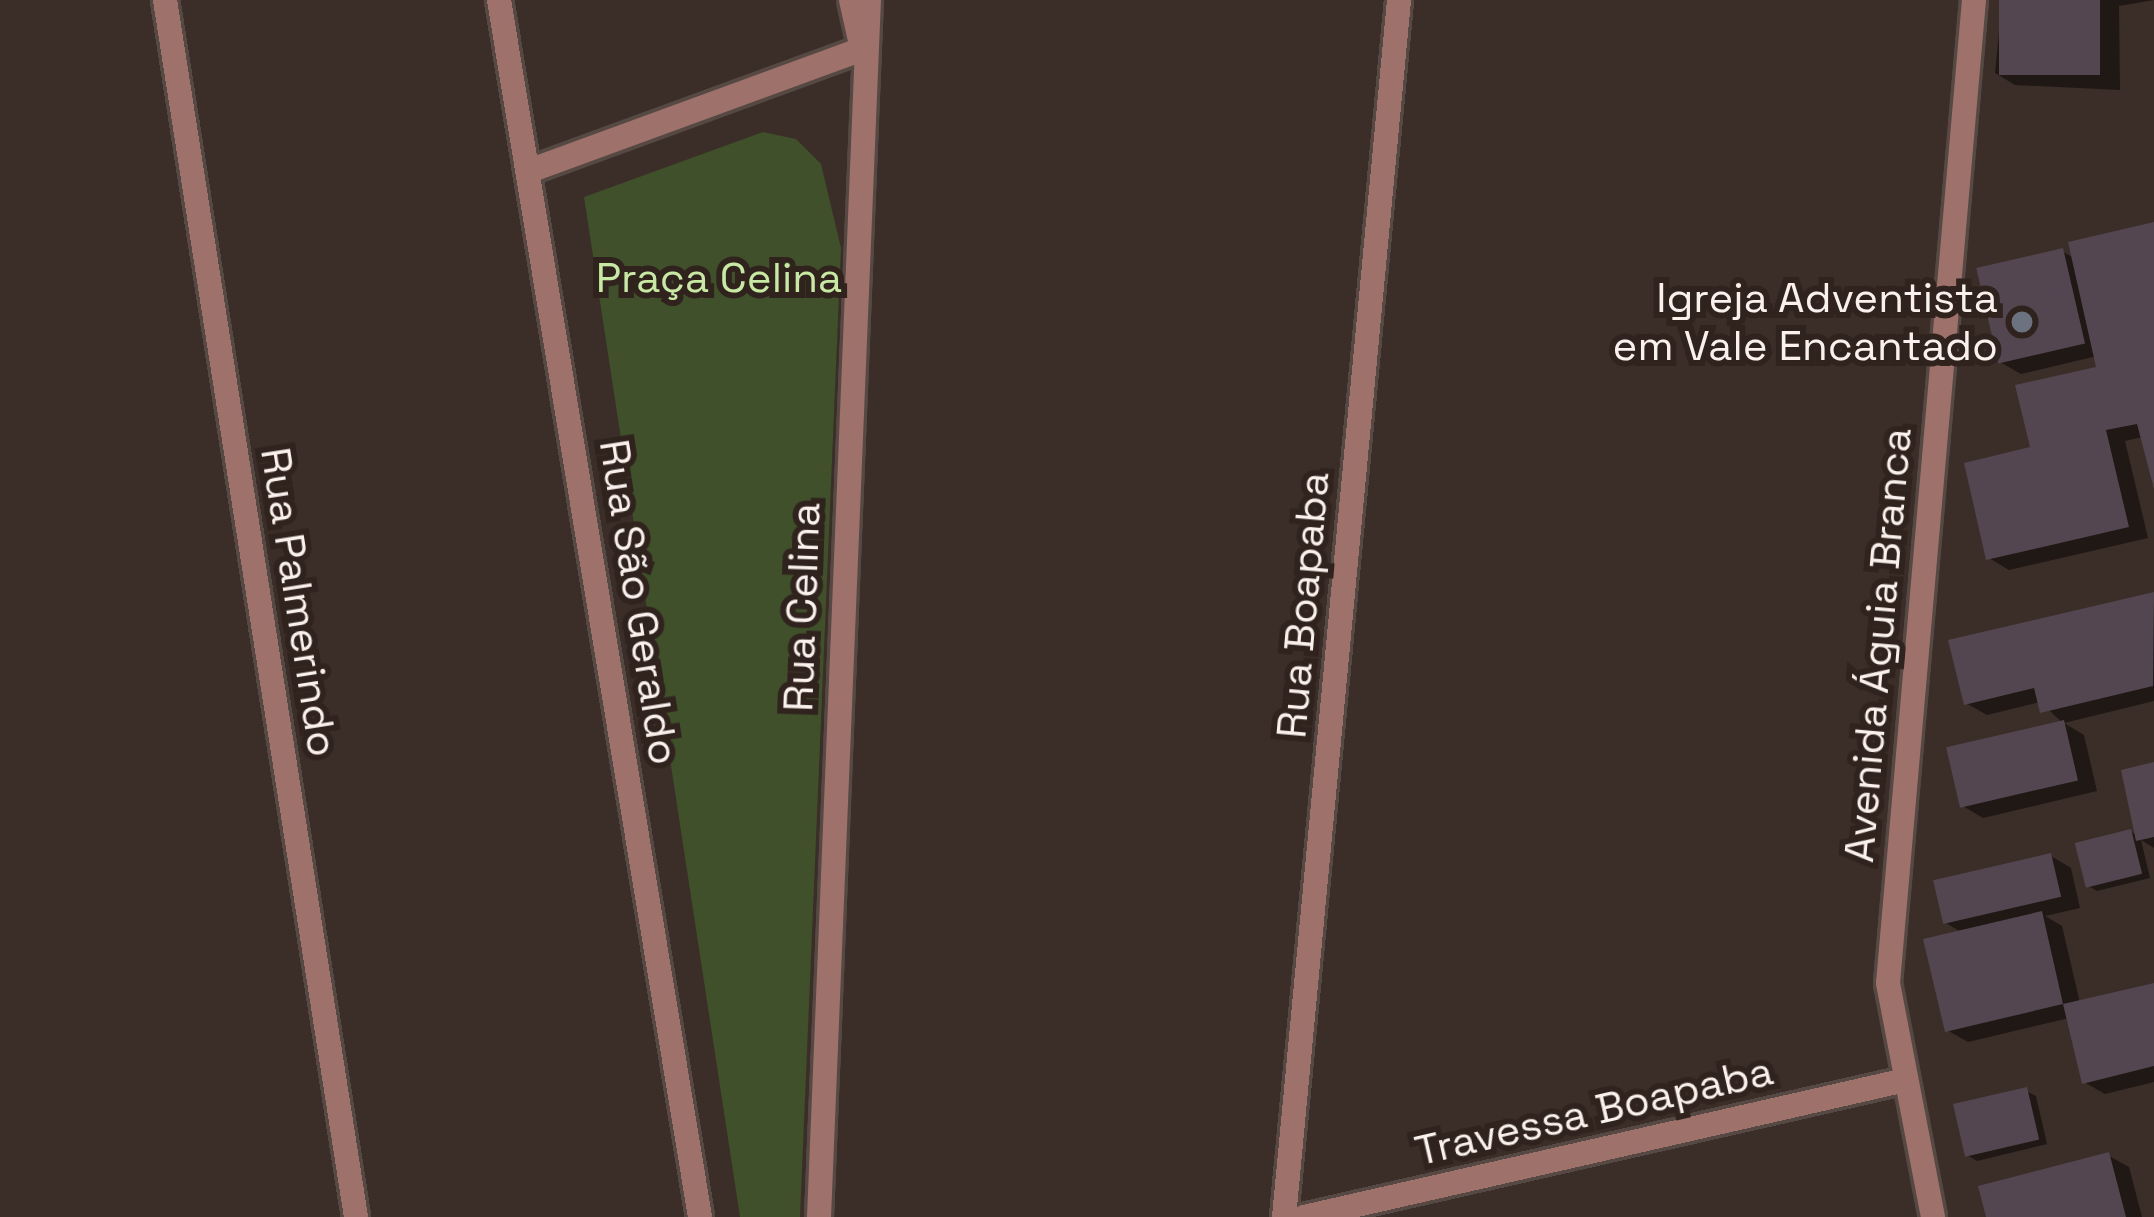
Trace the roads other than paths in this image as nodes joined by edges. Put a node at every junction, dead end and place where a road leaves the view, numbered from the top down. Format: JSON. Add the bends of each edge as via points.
{"nodes":[{"id":1,"x":165,"y":0,"type":"edge"},
{"id":2,"x":499,"y":0,"type":"edge"},
{"id":3,"x":851,"y":0,"type":"edge"},
{"id":4,"x":868,"y":0,"type":"edge"},
{"id":5,"x":1399,"y":0,"type":"edge"},
{"id":6,"x":1974,"y":0,"type":"edge"},
{"id":7,"x":862,"y":49,"type":"junction"},
{"id":8,"x":529,"y":171,"type":"junction"},
{"id":9,"x":1901,"y":1081,"type":"junction"},
{"id":10,"x":356,"y":1217,"type":"edge"},
{"id":11,"x":700,"y":1217,"type":"edge"},
{"id":12,"x":819,"y":1217,"type":"edge"},
{"id":13,"x":1284,"y":1217,"type":"edge"},
{"id":14,"x":1304,"y":1217,"type":"edge"},
{"id":15,"x":1933,"y":1217,"type":"edge"}],
"edges":[{"from":1,"to":10,"type":"street","name":"Rua Palmerindo"},
{"from":2,"to":8,"type":"street","name":"Rua São Geraldo"},
{"from":3,"to":7,"type":"street"},
{"from":4,"to":7,"type":"street","name":"Rua Celina"},
{"from":5,"to":13,"type":"street","name":"Rua Boapaba"},
{"from":6,"to":9,"type":"street","name":"Avenida Águia Branca","via":[[1888,983]]},
{"from":7,"to":8,"type":"street"},
{"from":7,"to":12,"type":"street","name":"Rua Celina"},
{"from":8,"to":11,"type":"street","name":"Rua São Geraldo"},
{"from":9,"to":14,"type":"street","name":"Travessa Boapaba"},
{"from":9,"to":15,"type":"street","name":"Avenida Águia Branca"}]}
